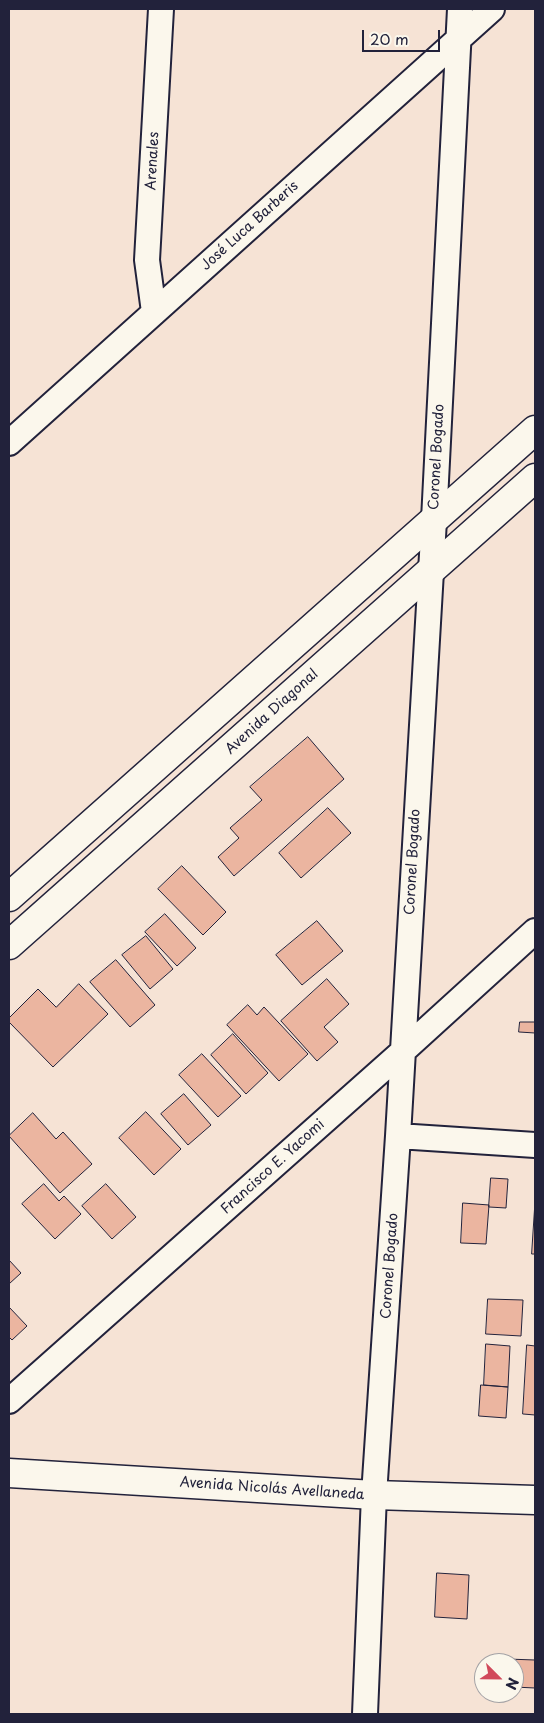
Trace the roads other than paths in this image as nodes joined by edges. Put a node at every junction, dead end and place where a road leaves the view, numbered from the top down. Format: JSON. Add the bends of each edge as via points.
{"nodes":[{"id":1,"x":161,"y":9,"type":"edge"},
{"id":2,"x":460,"y":9,"type":"edge"},
{"id":3,"x":492,"y":9,"type":"edge"},
{"id":4,"x":459,"y":38,"type":"junction"},
{"id":5,"x":154,"y":312,"type":"junction"},
{"id":6,"x":535,"y":430,"type":"edge"},
{"id":7,"x":9,"y":443,"type":"edge"},
{"id":8,"x":535,"y":478,"type":"edge"},
{"id":9,"x":434,"y":520,"type":"junction"},
{"id":10,"x":430,"y":572,"type":"junction"},
{"id":11,"x":9,"y":897,"type":"edge"},
{"id":12,"x":535,"y":931,"type":"edge"},
{"id":13,"x":9,"y":945,"type":"edge"},
{"id":14,"x":402,"y":1052,"type":"junction"},
{"id":15,"x":398,"y":1136,"type":"junction"},
{"id":16,"x":535,"y":1145,"type":"edge"},
{"id":17,"x":9,"y":1401,"type":"edge"},
{"id":18,"x":9,"y":1473,"type":"edge"},
{"id":19,"x":374,"y":1495,"type":"junction"},
{"id":20,"x":535,"y":1500,"type":"edge"},
{"id":21,"x":365,"y":1714,"type":"edge"}],
"edges":[{"from":1,"to":5,"type":"street","name":"Arenales","via":[[147,260]]},
{"from":2,"to":4,"type":"street","name":"Coronel Bogado"},
{"from":3,"to":4,"type":"street","name":"José Luca Barberis"},
{"from":4,"to":5,"type":"street","name":"José Luca Barberis"},
{"from":4,"to":9,"type":"street","name":"Coronel Bogado"},
{"from":5,"to":7,"type":"street","name":"José Luca Barberis"},
{"from":6,"to":9,"type":"main road"},
{"from":8,"to":10,"type":"main road","name":"Avenida Diagonal"},
{"from":9,"to":10,"type":"street","name":"Coronel Bogado"},
{"from":9,"to":11,"type":"main road"},
{"from":10,"to":13,"type":"main road","name":"Avenida Diagonal"},
{"from":10,"to":14,"type":"street","name":"Coronel Bogado"},
{"from":12,"to":14,"type":"street","name":"Francisco E. Yacomi"},
{"from":14,"to":15,"type":"street","name":"Coronel Bogado"},
{"from":14,"to":17,"type":"street","name":"Francisco E. Yacomi"},
{"from":15,"to":16,"type":"street"},
{"from":15,"to":19,"type":"street","name":"Coronel Bogado"},
{"from":18,"to":19,"type":"main road","name":"Avenida Nicolás Avellaneda"},
{"from":19,"to":20,"type":"main road","name":"Avenida Nicolás Avellaneda"},
{"from":19,"to":21,"type":"street","name":"Coronel Bogado"}]}
